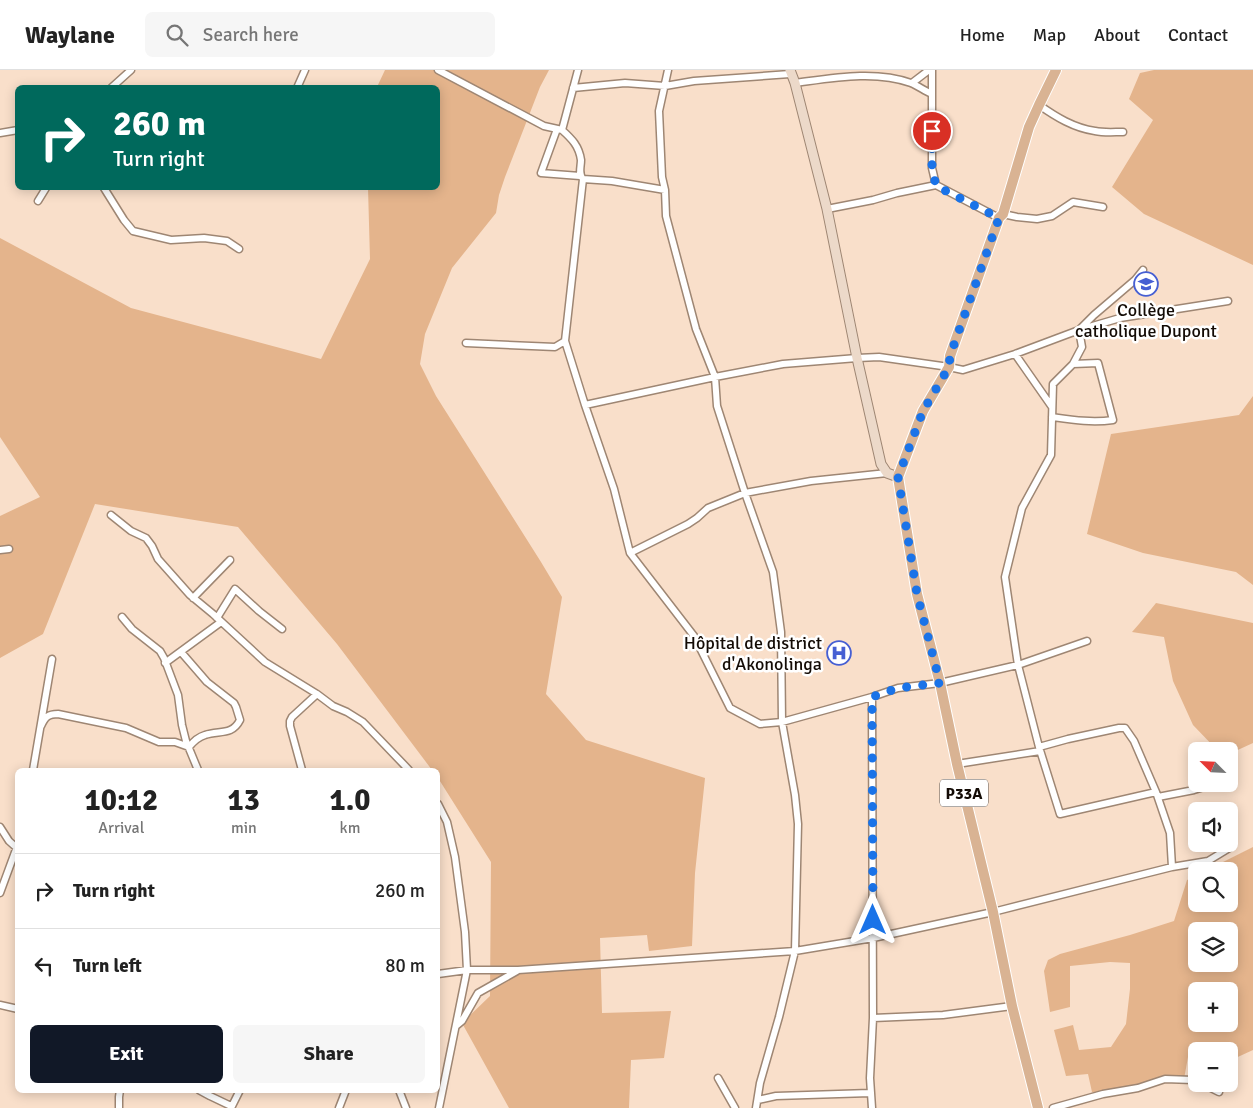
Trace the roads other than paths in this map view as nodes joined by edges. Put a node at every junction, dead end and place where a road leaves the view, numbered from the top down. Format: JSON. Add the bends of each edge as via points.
{"nodes":[{"id":1,"x":131,"y":70,"type":"edge"},
{"id":2,"x":305,"y":70,"type":"edge"},
{"id":3,"x":438,"y":70,"type":"edge"},
{"id":4,"x":578,"y":70,"type":"edge"},
{"id":5,"x":668,"y":70,"type":"edge"},
{"id":6,"x":931,"y":70,"type":"edge"},
{"id":7,"x":1056,"y":70,"type":"edge"},
{"id":8,"x":792,"y":76,"type":"edge"},
{"id":9,"x":912,"y":83,"type":"junction"},
{"id":10,"x":115,"y":85,"type":"edge"},
{"id":11,"x":298,"y":85,"type":"edge"},
{"id":12,"x":665,"y":86,"type":"junction"},
{"id":13,"x":573,"y":88,"type":"junction"},
{"id":14,"x":932,"y":94,"type":"junction"},
{"id":15,"x":1039,"y":105,"type":"junction"},
{"id":16,"x":15,"y":130,"type":"edge"},
{"id":17,"x":559,"y":130,"type":"junction"},
{"id":18,"x":1123,"y":132,"type":"dead end"},
{"id":19,"x":0,"y":133,"type":"edge"},
{"id":20,"x":582,"y":178,"type":"junction"},
{"id":21,"x":936,"y":186,"type":"junction"},
{"id":22,"x":45,"y":190,"type":"edge"},
{"id":23,"x":105,"y":190,"type":"edge"},
{"id":24,"x":665,"y":190,"type":"junction"},
{"id":25,"x":38,"y":201,"type":"dead end"},
{"id":26,"x":1103,"y":207,"type":"dead end"},
{"id":27,"x":827,"y":209,"type":"junction"},
{"id":28,"x":1001,"y":216,"type":"junction"},
{"id":29,"x":239,"y":249,"type":"dead end"},
{"id":30,"x":1143,"y":270,"type":"dead end"},
{"id":31,"x":1228,"y":301,"type":"dead end"},
{"id":32,"x":1080,"y":330,"type":"junction"},
{"id":33,"x":565,"y":342,"type":"junction"},
{"id":34,"x":466,"y":343,"type":"dead end"},
{"id":35,"x":1014,"y":354,"type":"junction"},
{"id":36,"x":857,"y":358,"type":"junction"},
{"id":37,"x":1073,"y":364,"type":"junction"},
{"id":38,"x":949,"y":367,"type":"junction"},
{"id":39,"x":715,"y":377,"type":"junction"},
{"id":40,"x":586,"y":405,"type":"junction"},
{"id":41,"x":1052,"y":407,"type":"junction"},
{"id":42,"x":1052,"y":417,"type":"junction"},
{"id":43,"x":887,"y":472,"type":"junction"},
{"id":44,"x":898,"y":477,"type":"junction"},
{"id":45,"x":745,"y":494,"type":"junction"},
{"id":46,"x":111,"y":515,"type":"dead end"},
{"id":47,"x":9,"y":549,"type":"dead end"},
{"id":48,"x":0,"y":550,"type":"edge"},
{"id":49,"x":630,"y":553,"type":"junction"},
{"id":50,"x":230,"y":560,"type":"dead end"},
{"id":51,"x":193,"y":598,"type":"junction"},
{"id":52,"x":122,"y":616,"type":"dead end"},
{"id":53,"x":219,"y":620,"type":"junction"},
{"id":54,"x":282,"y":629,"type":"dead end"},
{"id":55,"x":1087,"y":641,"type":"dead end"},
{"id":56,"x":181,"y":652,"type":"junction"},
{"id":57,"x":52,"y":660,"type":"dead end"},
{"id":58,"x":165,"y":662,"type":"junction"},
{"id":59,"x":1018,"y":665,"type":"junction"},
{"id":60,"x":940,"y":683,"type":"junction"},
{"id":61,"x":317,"y":694,"type":"junction"},
{"id":62,"x":872,"y":697,"type":"junction"},
{"id":63,"x":782,"y":722,"type":"junction"},
{"id":64,"x":41,"y":726,"type":"junction"},
{"id":65,"x":189,"y":747,"type":"junction"},
{"id":66,"x":1040,"y":749,"type":"junction"},
{"id":67,"x":956,"y":764,"type":"junction"},
{"id":68,"x":33,"y":768,"type":"edge"},
{"id":69,"x":197,"y":768,"type":"edge"},
{"id":70,"x":301,"y":768,"type":"edge"},
{"id":71,"x":407,"y":768,"type":"edge"},
{"id":72,"x":1188,"y":791,"type":"edge"},
{"id":73,"x":1157,"y":795,"type":"junction"},
{"id":74,"x":440,"y":808,"type":"edge"},
{"id":75,"x":0,"y":827,"type":"edge"},
{"id":76,"x":15,"y":846,"type":"edge"},
{"id":77,"x":15,"y":852,"type":"edge"},
{"id":78,"x":1224,"y":852,"type":"edge"},
{"id":79,"x":1172,"y":867,"type":"junction"},
{"id":80,"x":0,"y":893,"type":"edge"},
{"id":81,"x":993,"y":912,"type":"junction"},
{"id":82,"x":873,"y":938,"type":"junction"},
{"id":83,"x":796,"y":951,"type":"junction"},
{"id":84,"x":467,"y":970,"type":"junction"},
{"id":85,"x":518,"y":970,"type":"junction"},
{"id":86,"x":440,"y":974,"type":"edge"},
{"id":87,"x":0,"y":1005,"type":"edge"},
{"id":88,"x":1012,"y":1006,"type":"junction"},
{"id":89,"x":15,"y":1008,"type":"edge"},
{"id":90,"x":873,"y":1018,"type":"junction"},
{"id":91,"x":456,"y":1026,"type":"junction"},
{"id":92,"x":718,"y":1078,"type":"dead end"},
{"id":93,"x":1188,"y":1080,"type":"edge"},
{"id":94,"x":120,"y":1093,"type":"edge"},
{"id":95,"x":204,"y":1093,"type":"edge"},
{"id":96,"x":238,"y":1093,"type":"edge"},
{"id":97,"x":345,"y":1093,"type":"edge"},
{"id":98,"x":400,"y":1093,"type":"edge"},
{"id":99,"x":870,"y":1093,"type":"junction"},
{"id":100,"x":758,"y":1100,"type":"junction"},
{"id":101,"x":231,"y":1107,"type":"edge"},
{"id":102,"x":119,"y":1108,"type":"edge"},
{"id":103,"x":339,"y":1108,"type":"edge"},
{"id":104,"x":406,"y":1108,"type":"edge"},
{"id":105,"x":439,"y":1108,"type":"edge"},
{"id":106,"x":735,"y":1108,"type":"edge"},
{"id":107,"x":756,"y":1108,"type":"edge"},
{"id":108,"x":872,"y":1108,"type":"edge"},
{"id":109,"x":1038,"y":1108,"type":"edge"},
{"id":110,"x":1053,"y":1108,"type":"edge"}],
"edges":[{"from":1,"to":10,"type":"street"},
{"from":2,"to":11,"type":"street"},
{"from":3,"to":17,"type":"street","via":[[544,126]]},
{"from":4,"to":13,"type":"street"},
{"from":5,"to":12,"type":"street"},
{"from":6,"to":9,"type":"street"},
{"from":6,"to":14,"type":"street"},
{"from":7,"to":15,"type":"main road","number":"P33A"},
{"from":8,"to":9,"type":"street","via":[[885,76]]},
{"from":8,"to":12,"type":"street","via":[[694,81]]},
{"from":8,"to":27,"type":"street"},
{"from":9,"to":14,"type":"street"},
{"from":12,"to":13,"type":"street","via":[[625,83]]},
{"from":12,"to":24,"type":"street","via":[[659,111]]},
{"from":13,"to":17,"type":"street"},
{"from":14,"to":21,"type":"street","via":[[932,168]]},
{"from":15,"to":18,"type":"street","via":[[1058,118],[1084,129]]},
{"from":15,"to":28,"type":"main road","number":"P33A"},
{"from":16,"to":19,"type":"street"},
{"from":17,"to":20,"type":"street","via":[[574,140],[581,159]]},
{"from":17,"to":20,"type":"street","via":[[541,173]]},
{"from":20,"to":24,"type":"street"},
{"from":20,"to":33,"type":"street"},
{"from":21,"to":27,"type":"street"},
{"from":21,"to":28,"type":"street"},
{"from":22,"to":25,"type":"street"},
{"from":23,"to":29,"type":"street","via":[[133,231],[171,240],[204,238],[227,241]]},
{"from":24,"to":39,"type":"street","via":[[666,216],[696,329]]},
{"from":26,"to":28,"type":"street","via":[[1074,202],[1052,216],[1037,219]]},
{"from":27,"to":36,"type":"street"},
{"from":28,"to":38,"type":"main road","number":"P33A","via":[[950,356]]},
{"from":30,"to":32,"type":"street"},
{"from":31,"to":32,"type":"street","via":[[1120,318]]},
{"from":32,"to":35,"type":"street"},
{"from":32,"to":37,"type":"street","via":[[1082,347]]},
{"from":33,"to":34,"type":"street","via":[[555,347]]},
{"from":33,"to":40,"type":"street"},
{"from":35,"to":38,"type":"street","via":[[963,370]]},
{"from":35,"to":41,"type":"street"},
{"from":36,"to":38,"type":"street","via":[[879,357]]},
{"from":36,"to":39,"type":"street","via":[[783,364]]},
{"from":36,"to":43,"type":"street","via":[[881,464]]},
{"from":37,"to":41,"type":"street","via":[[1053,384]]},
{"from":37,"to":42,"type":"street","via":[[1098,363],[1113,420],[1079,421]]},
{"from":38,"to":44,"type":"main road","number":"P33A","via":[[923,411]]},
{"from":39,"to":40,"type":"street"},
{"from":39,"to":45,"type":"street","via":[[717,406]]},
{"from":40,"to":49,"type":"street","via":[[614,489]]},
{"from":41,"to":42,"type":"street"},
{"from":42,"to":59,"type":"street","via":[[1051,455],[1022,508],[1005,577]]},
{"from":43,"to":44,"type":"street"},
{"from":43,"to":45,"type":"street","via":[[811,481]]},
{"from":44,"to":60,"type":"main road","number":"P33A","via":[[917,594]]},
{"from":45,"to":49,"type":"street","via":[[708,508],[688,524]]},
{"from":45,"to":63,"type":"street","via":[[773,572],[781,632]]},
{"from":46,"to":51,"type":"street","via":[[146,538],[158,559]]},
{"from":47,"to":48,"type":"street"},
{"from":49,"to":63,"type":"street","via":[[694,636],[730,708],[760,724]]},
{"from":50,"to":51,"type":"street"},
{"from":51,"to":53,"type":"street"},
{"from":52,"to":58,"type":"street","via":[[132,629],[160,651]]},
{"from":53,"to":54,"type":"street","via":[[235,589]]},
{"from":53,"to":56,"type":"street"},
{"from":53,"to":61,"type":"street","via":[[265,662]]},
{"from":55,"to":59,"type":"street"},
{"from":56,"to":58,"type":"street"},
{"from":56,"to":65,"type":"street","via":[[208,682],[234,703],[240,720],[232,730],[203,736]]},
{"from":57,"to":64,"type":"street"},
{"from":58,"to":65,"type":"street","via":[[178,695]]},
{"from":59,"to":60,"type":"street"},
{"from":59,"to":66,"type":"street"},
{"from":60,"to":62,"type":"street","via":[[898,688]]},
{"from":60,"to":67,"type":"main road","number":"P33A"},
{"from":61,"to":70,"type":"street","via":[[290,721]]},
{"from":61,"to":71,"type":"street","via":[[363,722]]},
{"from":62,"to":63,"type":"street"},
{"from":62,"to":82,"type":"street"},
{"from":63,"to":83,"type":"street","via":[[798,824]]},
{"from":64,"to":65,"type":"street","via":[[47,716],[58,714],[126,728],[158,742],[175,742]]},
{"from":64,"to":68,"type":"street"},
{"from":65,"to":69,"type":"street"},
{"from":66,"to":67,"type":"street"},
{"from":66,"to":73,"type":"street","via":[[1068,739],[1125,728],[1134,741]]},
{"from":66,"to":73,"type":"street","via":[[1060,814]]},
{"from":67,"to":81,"type":"main road","number":"P33A"},
{"from":72,"to":73,"type":"street"},
{"from":73,"to":79,"type":"street","via":[[1170,833]]},
{"from":74,"to":84,"type":"street","via":[[447,822],[455,857]]},
{"from":75,"to":76,"type":"street"},
{"from":77,"to":80,"type":"street"},
{"from":78,"to":79,"type":"street","via":[[1208,862]]},
{"from":79,"to":81,"type":"street"},
{"from":81,"to":82,"type":"street"},
{"from":81,"to":88,"type":"main road","number":"P33A"},
{"from":82,"to":83,"type":"street"},
{"from":82,"to":90,"type":"street"},
{"from":83,"to":85,"type":"street"},
{"from":83,"to":100,"type":"street"},
{"from":84,"to":85,"type":"street"},
{"from":84,"to":86,"type":"street"},
{"from":84,"to":91,"type":"street"},
{"from":85,"to":91,"type":"street","via":[[478,993]]},
{"from":87,"to":89,"type":"street"},
{"from":88,"to":90,"type":"street","via":[[943,1015]]},
{"from":88,"to":109,"type":"main road","number":"P33A"},
{"from":90,"to":99,"type":"street"},
{"from":91,"to":105,"type":"street"},
{"from":92,"to":106,"type":"street"},
{"from":93,"to":110,"type":"street","via":[[1165,1080]]},
{"from":94,"to":102,"type":"street"},
{"from":95,"to":101,"type":"street"},
{"from":96,"to":101,"type":"street"},
{"from":97,"to":103,"type":"street"},
{"from":98,"to":104,"type":"street"},
{"from":99,"to":100,"type":"street","via":[[776,1096]]},
{"from":99,"to":108,"type":"street"},
{"from":100,"to":107,"type":"street"}]}
